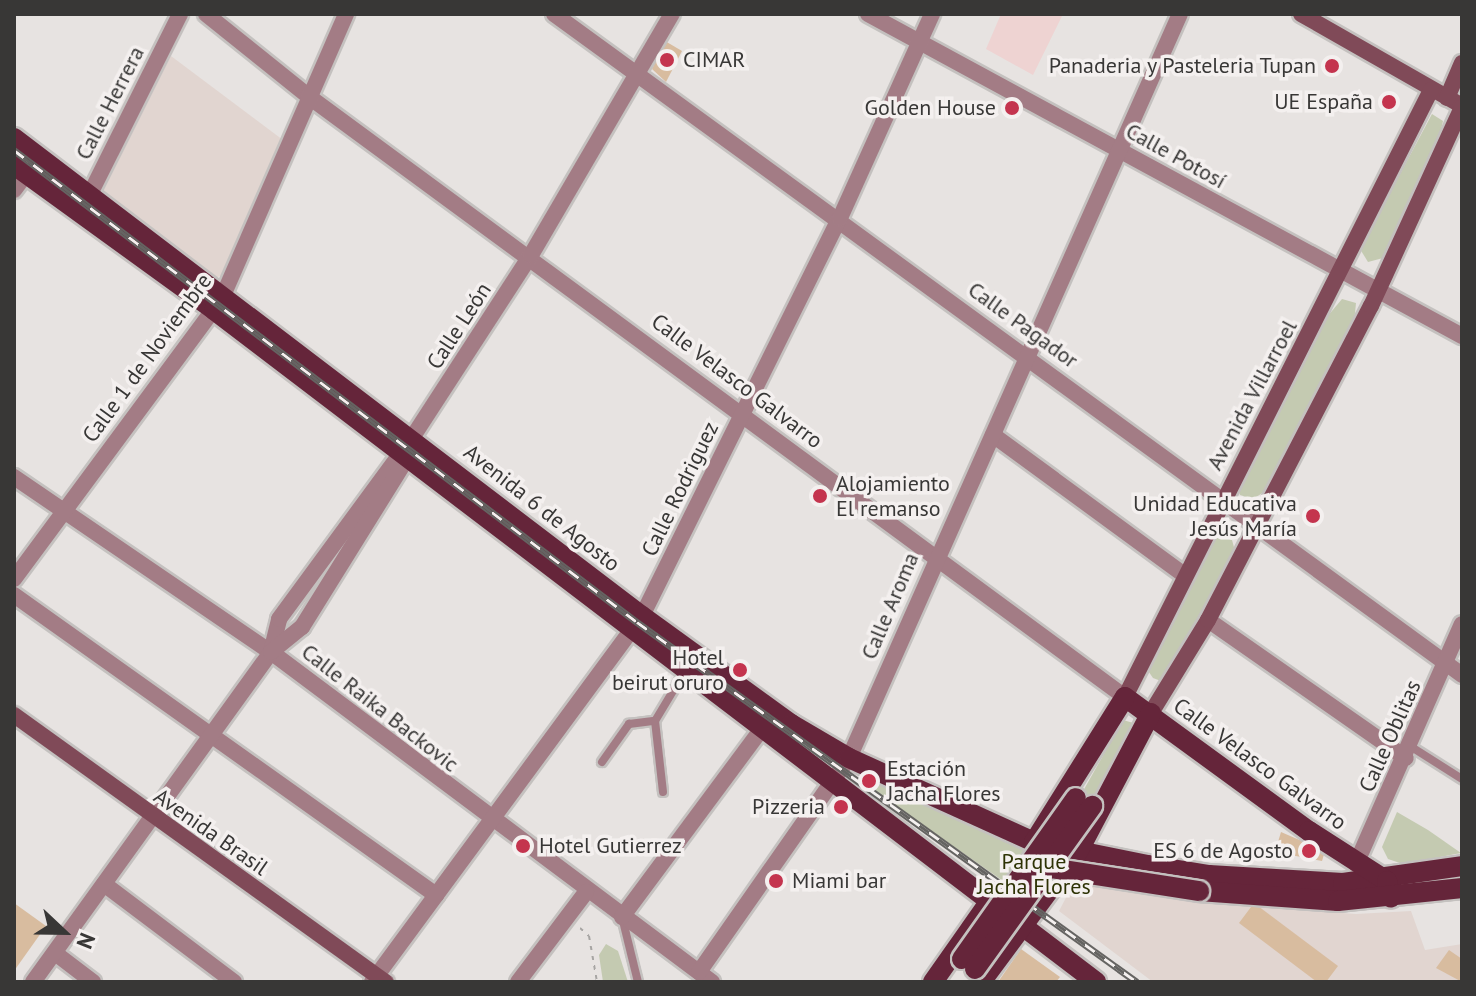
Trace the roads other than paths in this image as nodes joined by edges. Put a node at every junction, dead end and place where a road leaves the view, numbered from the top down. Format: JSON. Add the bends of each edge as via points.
{"nodes":[{"id":1,"x":180,"y":14,"type":"edge"},
{"id":2,"x":206,"y":14,"type":"edge"},
{"id":3,"x":346,"y":14,"type":"edge"},
{"id":4,"x":554,"y":14,"type":"edge"},
{"id":5,"x":672,"y":14,"type":"edge"},
{"id":6,"x":868,"y":14,"type":"edge"},
{"id":7,"x":932,"y":14,"type":"edge"},
{"id":8,"x":1180,"y":14,"type":"edge"},
{"id":9,"x":1301,"y":14,"type":"edge"},
{"id":10,"x":920,"y":43,"type":"junction"},
{"id":11,"x":1462,"y":63,"type":"edge"},
{"id":12,"x":641,"y":74,"type":"junction"},
{"id":13,"x":1431,"y":90,"type":"junction"},
{"id":14,"x":308,"y":96,"type":"junction"},
{"id":15,"x":1457,"y":104,"type":"edge"},
{"id":16,"x":14,"y":138,"type":"edge"},
{"id":17,"x":1121,"y":151,"type":"junction"},
{"id":18,"x":18,"y":176,"type":"edge"},
{"id":19,"x":85,"y":204,"type":"junction"},
{"id":20,"x":840,"y":218,"type":"junction"},
{"id":21,"x":531,"y":255,"type":"junction"},
{"id":22,"x":1343,"y":273,"type":"junction"},
{"id":23,"x":1378,"y":291,"type":"junction"},
{"id":24,"x":218,"y":304,"type":"junction"},
{"id":25,"x":1462,"y":336,"type":"edge"},
{"id":26,"x":1027,"y":354,"type":"junction"},
{"id":27,"x":742,"y":415,"type":"junction"},
{"id":28,"x":993,"y":435,"type":"junction"},
{"id":29,"x":412,"y":438,"type":"junction"},
{"id":30,"x":402,"y":457,"type":"junction"},
{"id":31,"x":14,"y":477,"type":"edge"},
{"id":32,"x":1222,"y":502,"type":"junction"},
{"id":33,"x":61,"y":513,"type":"junction"},
{"id":34,"x":1255,"y":527,"type":"junction"},
{"id":35,"x":935,"y":557,"type":"junction"},
{"id":36,"x":1184,"y":575,"type":"junction"},
{"id":37,"x":14,"y":579,"type":"edge"},
{"id":38,"x":14,"y":595,"type":"edge"},
{"id":39,"x":1208,"y":620,"type":"junction"},
{"id":40,"x":636,"y":624,"type":"junction"},
{"id":41,"x":1462,"y":624,"type":"edge"},
{"id":42,"x":271,"y":652,"type":"junction"},
{"id":43,"x":1445,"y":663,"type":"junction"},
{"id":44,"x":685,"y":670,"type":"junction"},
{"id":45,"x":1462,"y":675,"type":"edge"},
{"id":46,"x":1125,"y":697,"type":"junction"},
{"id":47,"x":1151,"y":713,"type":"junction"},
{"id":48,"x":14,"y":715,"type":"edge"},
{"id":49,"x":655,"y":721,"type":"junction"},
{"id":50,"x":764,"y":726,"type":"junction"},
{"id":51,"x":216,"y":734,"type":"junction"},
{"id":52,"x":1408,"y":752,"type":"junction"},
{"id":53,"x":849,"y":758,"type":"junction"},
{"id":54,"x":602,"y":762,"type":"dead end"},
{"id":55,"x":1462,"y":779,"type":"edge"},
{"id":56,"x":835,"y":781,"type":"junction"},
{"id":57,"x":663,"y":792,"type":"dead end"},
{"id":58,"x":1084,"y":802,"type":"junction"},
{"id":59,"x":152,"y":818,"type":"junction"},
{"id":60,"x":491,"y":821,"type":"junction"},
{"id":61,"x":1034,"y":842,"type":"junction"},
{"id":62,"x":1068,"y":849,"type":"junction"},
{"id":63,"x":1356,"y":864,"type":"junction"},
{"id":64,"x":1462,"y":866,"type":"edge"},
{"id":65,"x":1050,"y":868,"type":"junction"},
{"id":66,"x":104,"y":884,"type":"junction"},
{"id":67,"x":1462,"y":888,"type":"edge"},
{"id":68,"x":1389,"y":889,"type":"junction"},
{"id":69,"x":586,"y":892,"type":"junction"},
{"id":70,"x":436,"y":895,"type":"junction"},
{"id":71,"x":990,"y":901,"type":"junction"},
{"id":72,"x":622,"y":917,"type":"junction"},
{"id":73,"x":1023,"y":927,"type":"junction"},
{"id":74,"x":55,"y":953,"type":"junction"},
{"id":75,"x":971,"y":973,"type":"edge"},
{"id":76,"x":705,"y":977,"type":"edge"},
{"id":77,"x":378,"y":980,"type":"edge"},
{"id":78,"x":33,"y":982,"type":"edge"},
{"id":79,"x":93,"y":982,"type":"edge"},
{"id":80,"x":234,"y":982,"type":"edge"},
{"id":81,"x":518,"y":982,"type":"edge"},
{"id":82,"x":638,"y":982,"type":"edge"},
{"id":83,"x":933,"y":982,"type":"edge"},
{"id":84,"x":945,"y":982,"type":"edge"},
{"id":85,"x":1096,"y":982,"type":"edge"}],
"edges":[{"from":1,"to":19,"type":"street","name":"Calle Herrera"},
{"from":2,"to":14,"type":"street","name":"Calle Velasco Galvarro"},
{"from":3,"to":14,"type":"street","name":"Calle 1 de Noviembre"},
{"from":4,"to":12,"type":"street","name":"Calle Pagador"},
{"from":5,"to":12,"type":"street","name":"Calle León"},
{"from":6,"to":10,"type":"street","name":"Calle Potosí"},
{"from":7,"to":10,"type":"street","name":"Calle Rodriguez"},
{"from":8,"to":17,"type":"street","name":"Calle Aroma"},
{"from":9,"to":13,"type":"main road"},
{"from":10,"to":17,"type":"street","name":"Calle Potosí"},
{"from":10,"to":20,"type":"street","name":"Calle Rodriguez"},
{"from":11,"to":15,"type":"main road"},
{"from":12,"to":20,"type":"street","name":"Calle Pagador"},
{"from":12,"to":21,"type":"street","name":"Calle León"},
{"from":13,"to":15,"type":"main road"},
{"from":13,"to":22,"type":"main road","name":"Avenida Villarroel"},
{"from":14,"to":21,"type":"street","name":"Calle Velasco Galvarro"},
{"from":14,"to":24,"type":"street","name":"Calle 1 de Noviembre"},
{"from":15,"to":23,"type":"main road"},
{"from":16,"to":19,"type":"main road","name":"Avenida 6 de Agosto"},
{"from":17,"to":22,"type":"street","name":"Calle Potosí"},
{"from":17,"to":26,"type":"street","name":"Calle Aroma"},
{"from":18,"to":19,"type":"main road","name":"Avenida 6 de Agosto"},
{"from":19,"to":24,"type":"main road","name":"Avenida 6 de Agosto"},
{"from":20,"to":26,"type":"street","name":"Calle Pagador"},
{"from":20,"to":27,"type":"street","name":"Calle Rodriguez"},
{"from":21,"to":27,"type":"street","name":"Calle Velasco Galvarro"},
{"from":21,"to":29,"type":"street","name":"Calle León"},
{"from":22,"to":23,"type":"street","name":"Calle Potosí"},
{"from":22,"to":32,"type":"main road","name":"Avenida Villarroel"},
{"from":23,"to":25,"type":"street","name":"Calle Potosí"},
{"from":23,"to":34,"type":"main road"},
{"from":24,"to":29,"type":"main road","name":"Avenida 6 de Agosto"},
{"from":24,"to":30,"type":"main road","name":"Avenida 6 de Agosto"},
{"from":24,"to":33,"type":"street","name":"Calle 1 de Noviembre"},
{"from":26,"to":28,"type":"street","name":"Calle Aroma"},
{"from":26,"to":32,"type":"street","name":"Calle Pagador"},
{"from":27,"to":35,"type":"street","name":"Calle Velasco Galvarro"},
{"from":27,"to":40,"type":"street","name":"Calle Rodriguez"},
{"from":28,"to":35,"type":"street","name":"Calle Aroma"},
{"from":28,"to":36,"type":"street"},
{"from":29,"to":30,"type":"street","name":"Calle León"},
{"from":29,"to":40,"type":"main road","name":"Avenida 6 de Agosto"},
{"from":30,"to":40,"type":"main road","name":"Avenida 6 de Agosto"},
{"from":30,"to":42,"type":"street","name":"Calle León","via":[[302,627]]},
{"from":30,"to":42,"type":"street","name":"Calle León","via":[[279,619]]},
{"from":31,"to":33,"type":"street","name":"Calle Raika Backovic"},
{"from":32,"to":34,"type":"street","name":"Calle Pagador"},
{"from":32,"to":36,"type":"main road","name":"Avenida Villarroel"},
{"from":33,"to":37,"type":"street","name":"Calle 1 de Noviembre"},
{"from":33,"to":42,"type":"street","name":"Calle Raika Backovic"},
{"from":34,"to":39,"type":"main road"},
{"from":34,"to":43,"type":"street","name":"Calle Pagador"},
{"from":35,"to":46,"type":"street","name":"Calle Velasco Galvarro"},
{"from":35,"to":53,"type":"street","name":"Calle Aroma"},
{"from":36,"to":46,"type":"main road","name":"Avenida Villarroel"},
{"from":38,"to":51,"type":"street"},
{"from":39,"to":47,"type":"main road"},
{"from":39,"to":52,"type":"street"},
{"from":40,"to":44,"type":"main road","name":"Avenida 6 de Agosto"},
{"from":40,"to":53,"type":"main road","name":"Avenida 6 de Agosto"},
{"from":40,"to":60,"type":"street","name":"Calle Rodriguez"},
{"from":41,"to":43,"type":"street","name":"Calle Oblitas"},
{"from":42,"to":51,"type":"street","name":"Calle León"},
{"from":42,"to":60,"type":"street","name":"Calle Raika Backovic"},
{"from":43,"to":45,"type":"street","name":"Calle Pagador"},
{"from":43,"to":52,"type":"street","name":"Calle Oblitas"},
{"from":44,"to":49,"type":"lane"},
{"from":44,"to":50,"type":"main road","name":"Avenida 6 de Agosto"},
{"from":46,"to":47,"type":"main road","name":"Calle Velasco Galvarro"},
{"from":46,"to":58,"type":"main road"},
{"from":46,"to":61,"type":"main road","name":"Avenida Villarroel"},
{"from":47,"to":58,"type":"main road"},
{"from":47,"to":62,"type":"main road"},
{"from":47,"to":63,"type":"main road","name":"Calle Velasco Galvarro"},
{"from":48,"to":59,"type":"main road","name":"Avenida Brasil"},
{"from":49,"to":54,"type":"lane","via":[[629,724]]},
{"from":49,"to":57,"type":"lane"},
{"from":50,"to":56,"type":"main road","name":"Avenida 6 de Agosto"},
{"from":50,"to":72,"type":"street"},
{"from":51,"to":59,"type":"street","name":"Calle León"},
{"from":51,"to":70,"type":"street"},
{"from":52,"to":55,"type":"lane"},
{"from":52,"to":63,"type":"street","name":"Calle Oblitas"},
{"from":53,"to":56,"type":"street","name":"Calle Aroma"},
{"from":53,"to":61,"type":"main road","name":"Avenida 6 de Agosto"},
{"from":56,"to":71,"type":"main road","name":"Avenida 6 de Agosto"},
{"from":56,"to":76,"type":"street","name":"Calle Aroma"},
{"from":58,"to":65,"type":"main road","bridge":true},
{"from":58,"to":75,"type":"main road","bridge":true},
{"from":59,"to":66,"type":"street","name":"Calle León"},
{"from":59,"to":77,"type":"main road","name":"Avenida Brasil"},
{"from":60,"to":69,"type":"street","name":"Calle Raika Backovic"},
{"from":60,"to":70,"type":"street","name":"Calle Rodriguez"},
{"from":61,"to":62,"type":"main road","name":"Avenida 6 de Agosto"},
{"from":62,"to":68,"type":"main road","name":"Avenida 6 de Agosto","via":[[1224,877]]},
{"from":62,"to":73,"type":"main road","via":[[1059,877]]},
{"from":63,"to":68,"type":"main road","name":"Calle Velasco Galvarro"},
{"from":64,"to":68,"type":"main road"},
{"from":65,"to":68,"type":"main road","bridge":true,"via":[[1199,891],[1294,899]]},
{"from":65,"to":75,"type":"main road","bridge":true},
{"from":66,"to":74,"type":"street","name":"Calle León"},
{"from":66,"to":80,"type":"street"},
{"from":67,"to":68,"type":"main road"},
{"from":69,"to":72,"type":"street","name":"Calle Raika Backovic"},
{"from":69,"to":81,"type":"street"},
{"from":70,"to":77,"type":"street","name":"Calle Rodriguez"},
{"from":71,"to":73,"type":"main road","name":"Avenida 6 de Agosto"},
{"from":71,"to":83,"type":"main road"},
{"from":72,"to":76,"type":"street","name":"Calle Raika Backovic"},
{"from":72,"to":82,"type":"lane"},
{"from":73,"to":75,"type":"main road"},
{"from":73,"to":85,"type":"main road","name":"Avenida 6 de Agosto"},
{"from":74,"to":78,"type":"street","name":"Calle León"},
{"from":74,"to":79,"type":"street"},
{"from":75,"to":84,"type":"main road"}]}
